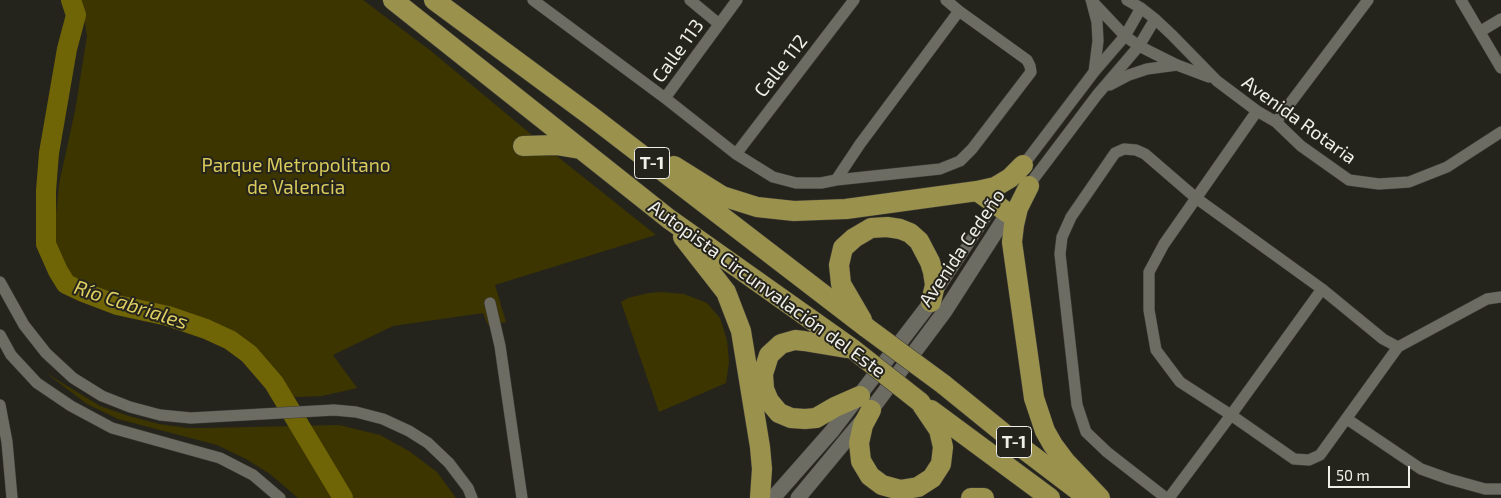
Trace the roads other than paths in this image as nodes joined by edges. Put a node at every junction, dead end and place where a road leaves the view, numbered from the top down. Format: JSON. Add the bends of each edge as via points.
{"nodes":[{"id":1,"x":393,"y":0,"type":"edge"},
{"id":2,"x":434,"y":0,"type":"edge"},
{"id":3,"x":532,"y":0,"type":"edge"},
{"id":4,"x":690,"y":0,"type":"edge"},
{"id":5,"x":737,"y":0,"type":"edge"},
{"id":6,"x":854,"y":0,"type":"edge"},
{"id":7,"x":946,"y":0,"type":"edge"},
{"id":8,"x":1091,"y":0,"type":"edge"},
{"id":9,"x":1127,"y":0,"type":"edge"},
{"id":10,"x":1368,"y":0,"type":"edge"},
{"id":11,"x":1461,"y":0,"type":"edge"},
{"id":12,"x":1141,"y":8,"type":"junction"},
{"id":13,"x":959,"y":10,"type":"junction"},
{"id":14,"x":1154,"y":19,"type":"junction"},
{"id":15,"x":1501,"y":19,"type":"edge"},
{"id":16,"x":719,"y":24,"type":"junction"},
{"id":17,"x":1480,"y":31,"type":"junction"},
{"id":18,"x":1125,"y":36,"type":"junction"},
{"id":19,"x":1139,"y":46,"type":"junction"},
{"id":20,"x":1176,"y":65,"type":"junction"},
{"id":21,"x":1501,"y":68,"type":"edge"},
{"id":22,"x":1094,"y":72,"type":"junction"},
{"id":23,"x":1217,"y":81,"type":"junction"},
{"id":24,"x":1098,"y":95,"type":"junction"},
{"id":25,"x":666,"y":98,"type":"junction"},
{"id":26,"x":533,"y":111,"type":"junction"},
{"id":27,"x":1256,"y":111,"type":"junction"},
{"id":28,"x":591,"y":116,"type":"junction"},
{"id":29,"x":1276,"y":122,"type":"junction"},
{"id":30,"x":1501,"y":132,"type":"edge"},
{"id":31,"x":581,"y":149,"type":"junction"},
{"id":32,"x":736,"y":154,"type":"junction"},
{"id":33,"x":1023,"y":165,"type":"junction"},
{"id":34,"x":836,"y":180,"type":"junction"},
{"id":35,"x":1029,"y":186,"type":"junction"},
{"id":36,"x":977,"y":191,"type":"junction"},
{"id":37,"x":1196,"y":198,"type":"junction"},
{"id":38,"x":1001,"y":208,"type":"junction"},
{"id":39,"x":669,"y":219,"type":"junction"},
{"id":40,"x":0,"y":282,"type":"edge"},
{"id":41,"x":1322,"y":289,"type":"junction"},
{"id":42,"x":1501,"y":296,"type":"edge"},
{"id":43,"x":930,"y":302,"type":"junction"},
{"id":44,"x":490,"y":303,"type":"dead end"},
{"id":45,"x":866,"y":328,"type":"junction"},
{"id":46,"x":0,"y":335,"type":"edge"},
{"id":47,"x":1398,"y":347,"type":"junction"},
{"id":48,"x":854,"y":350,"type":"junction"},
{"id":49,"x":920,"y":402,"type":"junction"},
{"id":50,"x":866,"y":403,"type":"junction"},
{"id":51,"x":0,"y":405,"type":"edge"},
{"id":52,"x":1231,"y":415,"type":"junction"},
{"id":53,"x":1347,"y":418,"type":"junction"},
{"id":54,"x":1501,"y":489,"type":"edge"},
{"id":55,"x":12,"y":498,"type":"edge"},
{"id":56,"x":280,"y":498,"type":"edge"},
{"id":57,"x":472,"y":498,"type":"edge"},
{"id":58,"x":522,"y":498,"type":"edge"},
{"id":59,"x":760,"y":498,"type":"edge"},
{"id":60,"x":773,"y":498,"type":"edge"},
{"id":61,"x":798,"y":498,"type":"edge"},
{"id":62,"x":971,"y":498,"type":"edge"},
{"id":63,"x":984,"y":498,"type":"edge"},
{"id":64,"x":1050,"y":498,"type":"edge"},
{"id":65,"x":1087,"y":498,"type":"edge"},
{"id":66,"x":1100,"y":498,"type":"edge"},
{"id":67,"x":1168,"y":498,"type":"edge"}],
"edges":[{"from":1,"to":26,"type":"highway","name":"Autopista Circunvalación del Este","number":"T-1"},
{"from":2,"to":28,"type":"highway","name":"Autopista Circunvalación del Este","number":"T-1"},
{"from":3,"to":25,"type":"street"},
{"from":4,"to":16,"type":"street"},
{"from":5,"to":16,"type":"street","name":"Calle 113"},
{"from":6,"to":32,"type":"street","name":"Calle 112"},
{"from":7,"to":13,"type":"street"},
{"from":8,"to":18,"type":"street"},
{"from":8,"to":22,"type":"street","via":[[1098,41]]},
{"from":9,"to":12,"type":"street","name":"Avenida Rotaria"},
{"from":10,"to":29,"type":"street"},
{"from":11,"to":17,"type":"street"},
{"from":12,"to":14,"type":"street","name":"Avenida Rotaria"},
{"from":12,"to":18,"type":"street","name":"Avenida Cedeño"},
{"from":13,"to":34,"type":"street"},
{"from":13,"to":34,"type":"street","via":[[1026,60],[1030,72],[960,161],[940,169]]},
{"from":14,"to":19,"type":"street","name":"Avenida Cedeño"},
{"from":14,"to":23,"type":"street","name":"Avenida Rotaria"},
{"from":15,"to":17,"type":"street"},
{"from":16,"to":25,"type":"street","name":"Calle 113"},
{"from":17,"to":21,"type":"street"},
{"from":18,"to":19,"type":"street"},
{"from":18,"to":22,"type":"street","name":"Avenida Cedeño"},
{"from":19,"to":20,"type":"street"},
{"from":19,"to":24,"type":"street","name":"Avenida Cedeño"},
{"from":20,"to":23,"type":"street"},
{"from":20,"to":24,"type":"street","via":[[1129,75]]},
{"from":22,"to":33,"type":"street","name":"Avenida Cedeño"},
{"from":23,"to":27,"type":"street","name":"Avenida Rotaria"},
{"from":24,"to":35,"type":"street","name":"Avenida Cedeño"},
{"from":25,"to":32,"type":"street"},
{"from":26,"to":31,"type":"highway","name":"Autopista Circunvalación del Este","number":"T-1"},
{"from":26,"to":31,"type":"highway","via":[[536,132],[533,139],[523,146],[556,144]]},
{"from":27,"to":29,"type":"street","name":"Avenida Rotaria"},
{"from":27,"to":37,"type":"street"},
{"from":28,"to":36,"type":"highway","via":[[722,196],[758,207],[794,211],[846,209]]},
{"from":28,"to":45,"type":"highway","name":"Autopista Circunvalación del Este","number":"T-1"},
{"from":29,"to":30,"type":"street","name":"Avenida Rotaria","via":[[1301,146],[1349,180],[1379,184],[1409,182],[1447,167]]},
{"from":31,"to":39,"type":"highway","name":"Autopista Circunvalación del Este","number":"T-1"},
{"from":32,"to":34,"type":"street","via":[[773,177],[796,183]]},
{"from":33,"to":36,"type":"highway","via":[[995,187]]},
{"from":33,"to":38,"type":"street","name":"Avenida Cedeño"},
{"from":35,"to":38,"type":"street","name":"Avenida Cedeño"},
{"from":35,"to":66,"type":"highway","via":[[1018,208],[1012,242],[1034,398],[1042,423],[1065,462]]},
{"from":36,"to":38,"type":"highway"},
{"from":37,"to":41,"type":"street"},
{"from":37,"to":52,"type":"street","via":[[1149,272],[1149,310],[1156,350],[1180,382]]},
{"from":37,"to":67,"type":"street","via":[[1145,154],[1124,148],[1115,153],[1070,217],[1062,237],[1060,254],[1076,405],[1086,432]]},
{"from":38,"to":43,"type":"street","name":"Avenida Cedeño"},
{"from":38,"to":50,"type":"main road","name":"Avenida Cedeño","via":[[945,311]]},
{"from":39,"to":48,"type":"highway","name":"Autopista Circunvalación del Este","number":"T-1"},
{"from":39,"to":59,"type":"highway","via":[[726,292],[741,331],[760,447]]},
{"from":40,"to":57,"type":"street","via":[[24,325],[46,353],[73,378],[102,396],[160,415],[191,418],[334,410],[383,419],[428,443],[449,463]]},
{"from":41,"to":47,"type":"street","via":[[1383,339]]},
{"from":41,"to":52,"type":"street"},
{"from":42,"to":47,"type":"street","via":[[1487,299]]},
{"from":43,"to":45,"type":"highway","via":[[935,285],[933,272],[919,241],[900,229],[871,228],[843,248],[839,264],[841,284]]},
{"from":43,"to":50,"type":"main road"},
{"from":44,"to":58,"type":"street","via":[[500,346]]},
{"from":45,"to":65,"type":"highway","name":"Autopista Circunvalación del Este","number":"T-1","bridge":true,"via":[[943,384]]},
{"from":46,"to":56,"type":"street","via":[[11,355],[37,383],[71,406],[112,428],[220,458],[253,475]]},
{"from":47,"to":53,"type":"street"},
{"from":48,"to":49,"type":"highway","name":"Autopista Circunvalación del Este","number":"T-1","bridge":true},
{"from":48,"to":50,"type":"highway","via":[[795,340],[781,344],[769,355],[764,389],[780,413],[791,418],[816,418],[836,407]]},
{"from":49,"to":50,"type":"highway","via":[[939,430],[944,447],[941,464],[932,478],[918,487],[900,490],[882,485],[870,476],[861,462],[859,443]]},
{"from":49,"to":64,"type":"highway","name":"Autopista Circunvalación del Este","number":"T-1"},
{"from":50,"to":60,"type":"main road","via":[[832,431]]},
{"from":50,"to":61,"type":"main road","name":"Avenida Cedeño"},
{"from":51,"to":55,"type":"street"},
{"from":52,"to":53,"type":"street","via":[[1294,459],[1309,460],[1320,455]]},
{"from":52,"to":67,"type":"street"},
{"from":53,"to":54,"type":"street","via":[[1421,469],[1485,489]]},
{"from":62,"to":63,"type":"highway"}]}
